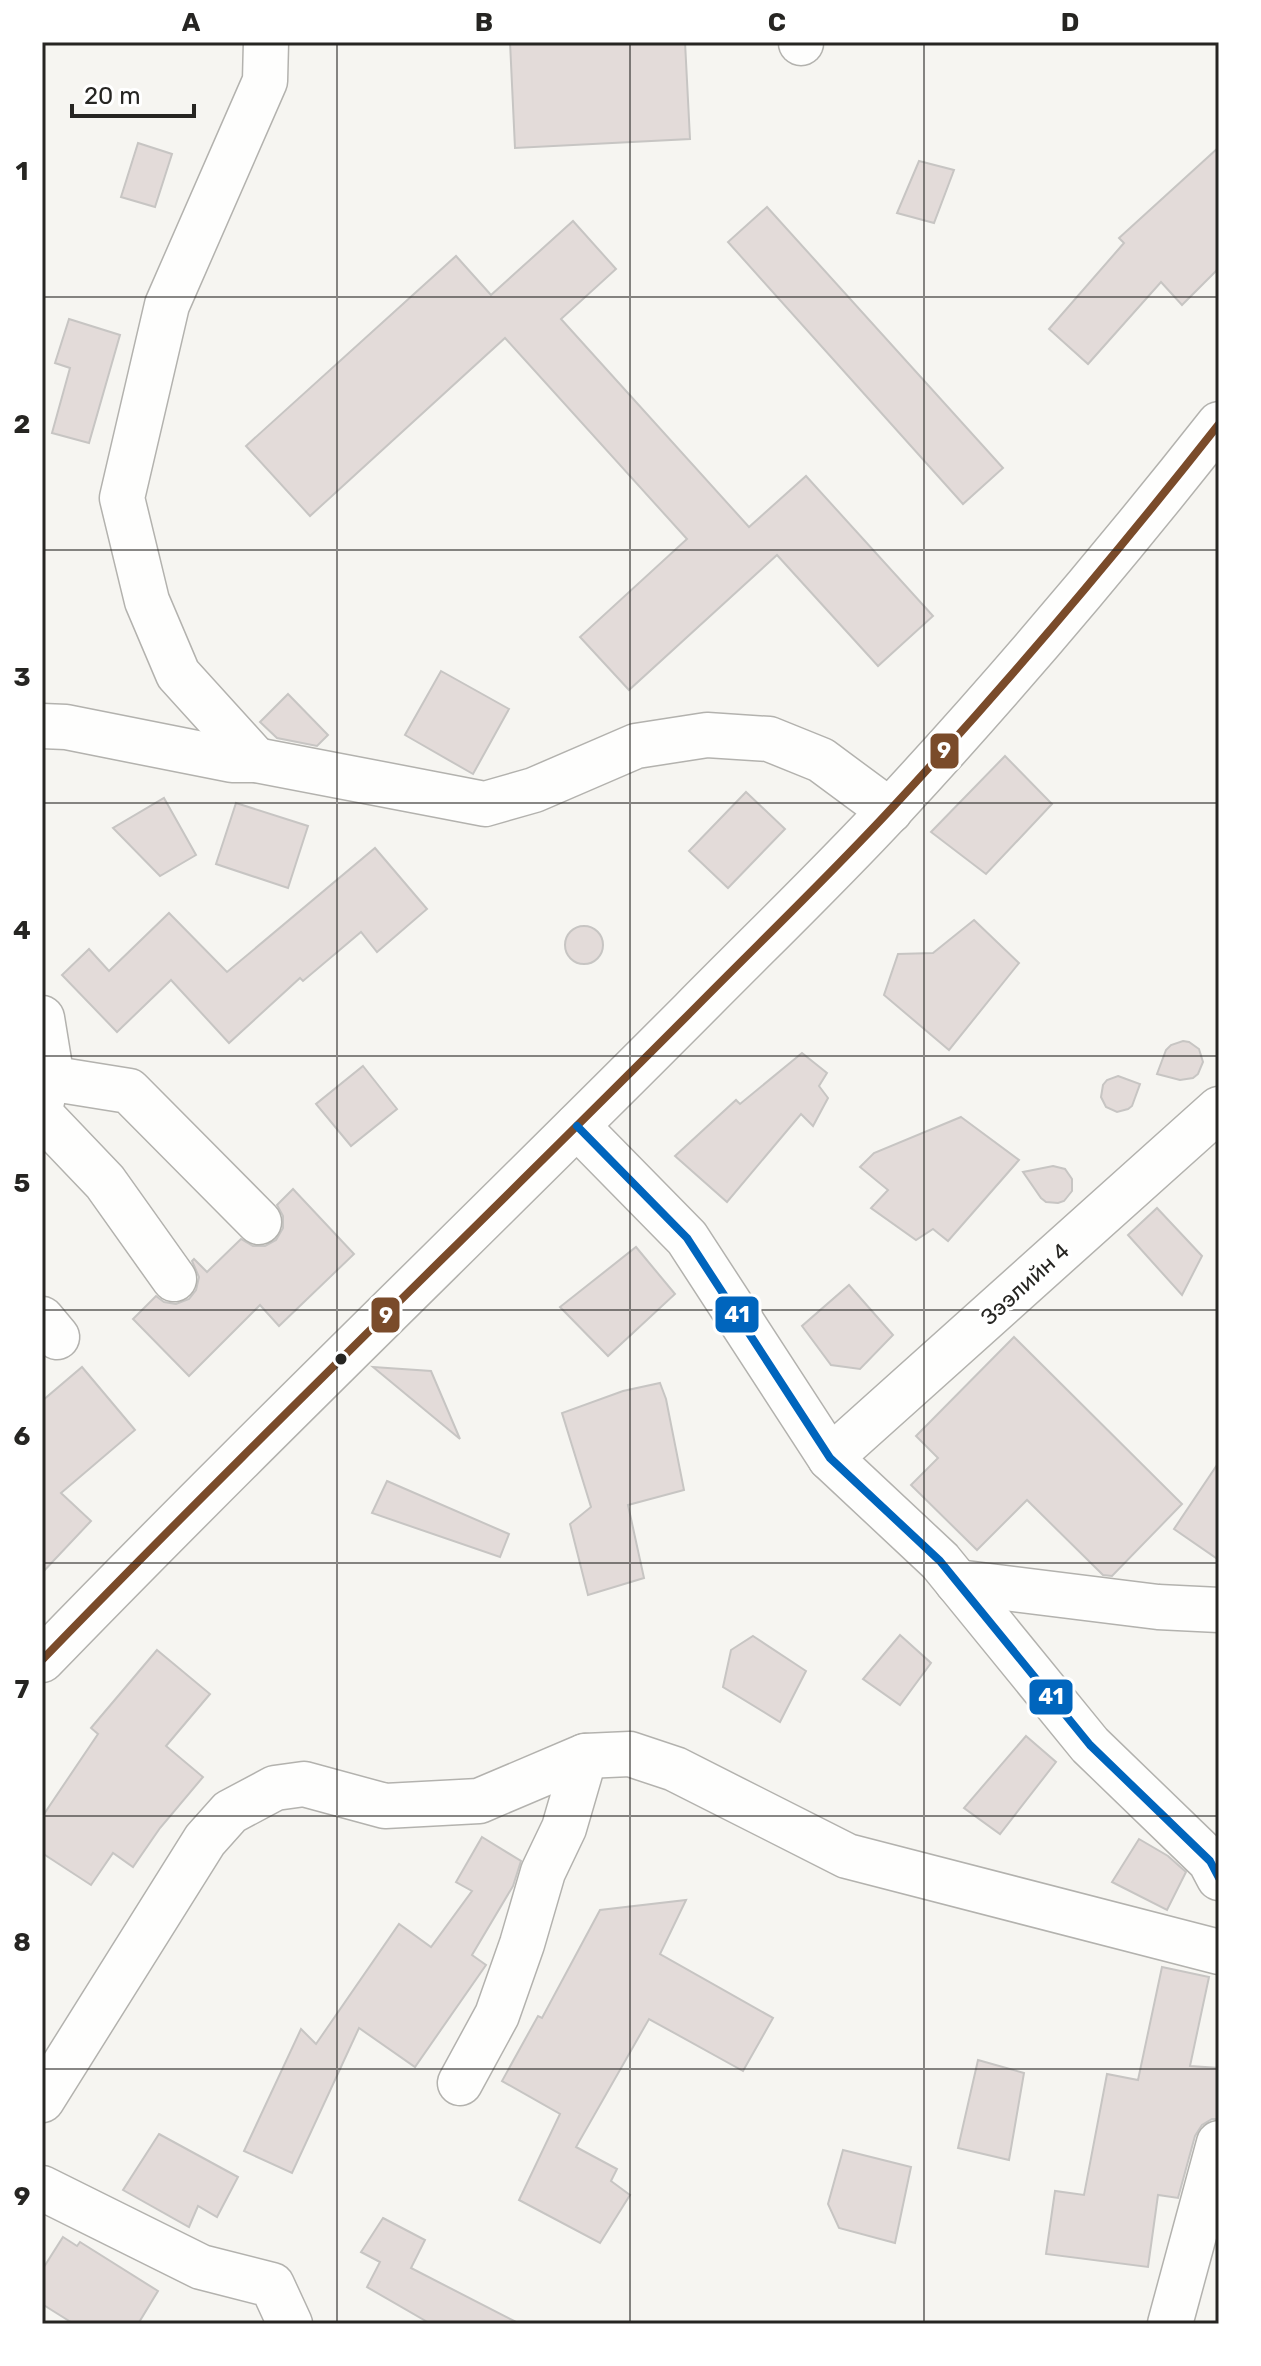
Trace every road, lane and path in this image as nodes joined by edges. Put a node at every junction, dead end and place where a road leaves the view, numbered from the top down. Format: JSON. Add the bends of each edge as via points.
{"nodes":[{"id":1,"x":266,"y":42,"type":"edge"},
{"id":2,"x":1219,"y":424,"type":"edge"},
{"id":3,"x":42,"y":726,"type":"edge"},
{"id":4,"x":256,"y":760,"type":"junction"},
{"id":5,"x":890,"y":811,"type":"junction"},
{"id":6,"x":42,"y":1018,"type":"edge"},
{"id":7,"x":44,"y":1098,"type":"edge"},
{"id":8,"x":1219,"y":1109,"type":"edge"},
{"id":9,"x":577,"y":1126,"type":"junction"},
{"id":10,"x":259,"y":1222,"type":"dead end"},
{"id":11,"x":174,"y":1279,"type":"dead end"},
{"id":12,"x":830,"y":1458,"type":"junction"},
{"id":13,"x":957,"y":1582,"type":"junction"},
{"id":14,"x":1219,"y":1610,"type":"edge"},
{"id":15,"x":42,"y":1660,"type":"edge"},
{"id":16,"x":585,"y":1756,"type":"junction"},
{"id":17,"x":1219,"y":1878,"type":"edge"},
{"id":18,"x":1219,"y":1952,"type":"edge"},
{"id":19,"x":460,"y":2083,"type":"dead end"},
{"id":20,"x":42,"y":2100,"type":"edge"},
{"id":21,"x":1219,"y":2143,"type":"edge"},
{"id":22,"x":42,"y":2188,"type":"edge"},
{"id":23,"x":290,"y":2324,"type":"edge"},
{"id":24,"x":1170,"y":2324,"type":"edge"}],
"edges":[{"from":1,"to":4,"type":"street","via":[[265,81],[167,305],[122,498],[147,601],[178,674]]},
{"from":2,"to":5,"type":"street","via":[[1054,625]]},
{"from":3,"to":4,"type":"street"},
{"from":4,"to":5,"type":"street","via":[[485,804],[534,790],[636,746],[707,735],[769,739],[821,760]]},
{"from":5,"to":9,"type":"street"},
{"from":6,"to":7,"type":"street","via":[[50,1067]]},
{"from":7,"to":10,"type":"street","via":[[129,1091]]},
{"from":7,"to":11,"type":"street"},
{"from":8,"to":12,"type":"street","name":"Зээлийн 4"},
{"from":9,"to":12,"type":"street","via":[[687,1238]]},
{"from":9,"to":15,"type":"street"},
{"from":12,"to":13,"type":"street"},
{"from":13,"to":14,"type":"street"},
{"from":13,"to":17,"type":"street","via":[[1090,1745],[1210,1861]]},
{"from":16,"to":18,"type":"street","via":[[630,1754],[675,1769],[847,1856]]},
{"from":16,"to":19,"type":"street","via":[[497,2015]]},
{"from":16,"to":20,"type":"street","via":[[479,1801],[385,1806],[304,1784],[275,1788],[230,1812],[205,1840]]},
{"from":21,"to":24,"type":"street"},
{"from":22,"to":23,"type":"street","via":[[201,2267],[272,2285]]}]}
